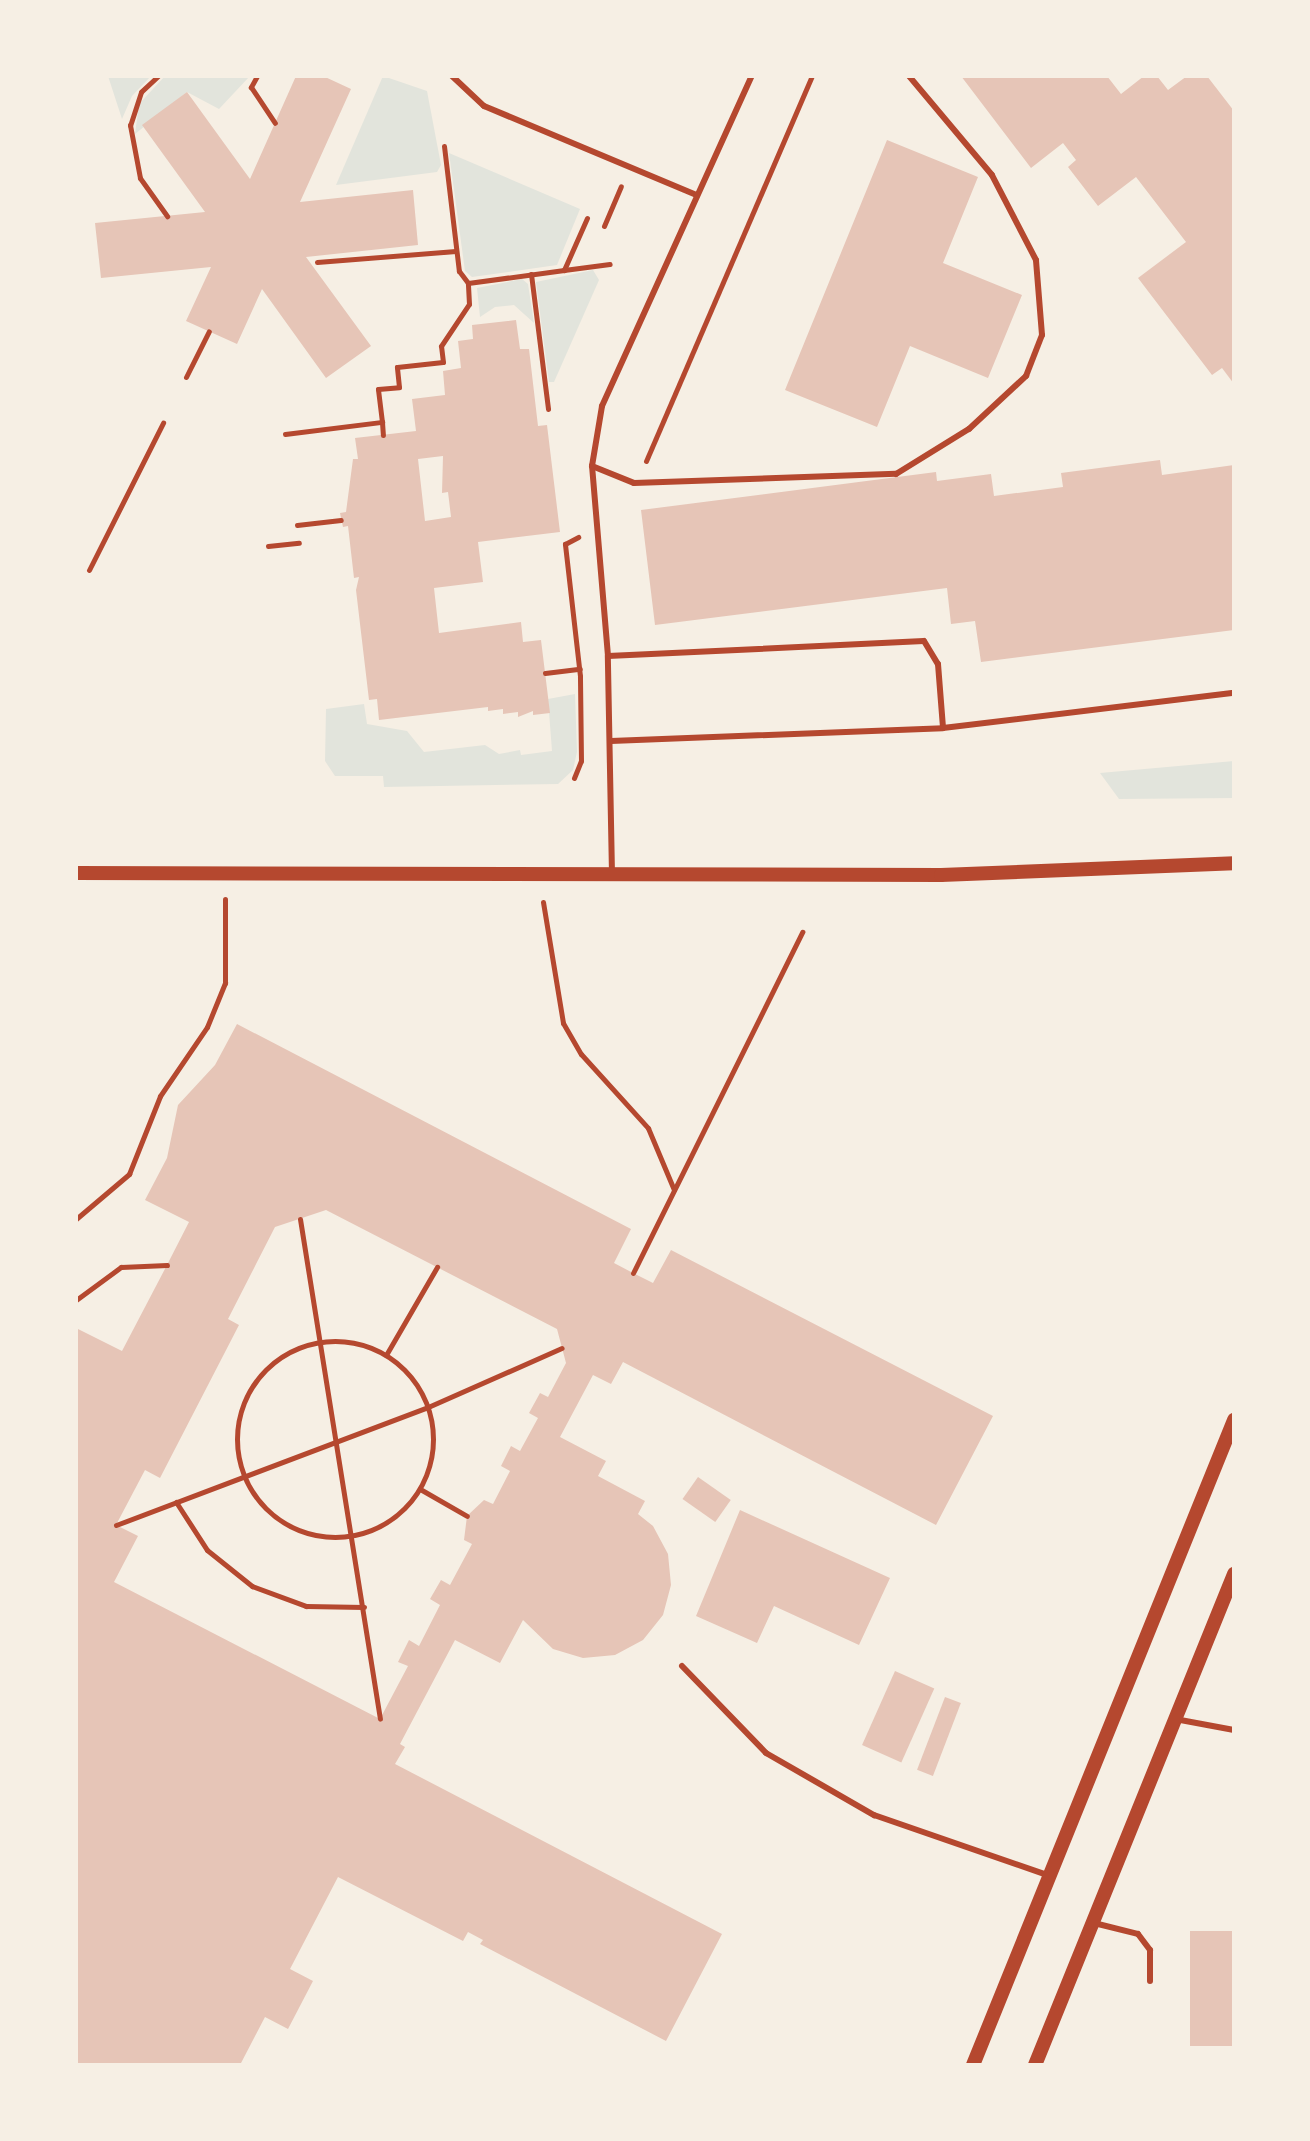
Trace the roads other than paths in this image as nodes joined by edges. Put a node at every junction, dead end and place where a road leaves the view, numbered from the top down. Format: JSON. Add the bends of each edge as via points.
{"nodes":[{"id":1,"x":452,"y":76,"type":"edge"},
{"id":2,"x":752,"y":76,"type":"edge"},
{"id":3,"x":909,"y":76,"type":"edge"},
{"id":4,"x":697,"y":195,"type":"junction"},
{"id":5,"x":592,"y":466,"type":"junction"},
{"id":6,"x":608,"y":656,"type":"junction"},
{"id":7,"x":1234,"y":693,"type":"edge"},
{"id":8,"x":943,"y":728,"type":"junction"},
{"id":9,"x":611,"y":741,"type":"junction"},
{"id":10,"x":1234,"y":863,"type":"edge"},
{"id":11,"x":76,"y":873,"type":"edge"},
{"id":12,"x":612,"y":875,"type":"junction"},
{"id":13,"x":1234,"y":1420,"type":"edge"},
{"id":14,"x":1234,"y":1574,"type":"edge"},
{"id":15,"x":1229,"y":1598,"type":"edge"},
{"id":16,"x":682,"y":1666,"type":"dead end"},
{"id":17,"x":1174,"y":1719,"type":"junction"},
{"id":18,"x":1234,"y":1730,"type":"edge"},
{"id":19,"x":1047,"y":1875,"type":"junction"},
{"id":20,"x":1090,"y":1922,"type":"junction"},
{"id":21,"x":1150,"y":1981,"type":"dead end"},
{"id":22,"x":973,"y":2065,"type":"edge"},
{"id":23,"x":1035,"y":2065,"type":"edge"}],
"edges":[{"from":1,"to":4,"type":"lane","via":[[484,106]]},
{"from":2,"to":4,"type":"lane"},
{"from":3,"to":5,"type":"lane","via":[[992,175],[1036,260],[1043,296],[1042,335],[1026,376],[969,429],[896,474],[634,483]]},
{"from":4,"to":5,"type":"lane","via":[[602,406]]},
{"from":5,"to":6,"type":"lane"},
{"from":6,"to":8,"type":"lane","via":[[924,641],[938,664]]},
{"from":6,"to":9,"type":"lane"},
{"from":7,"to":8,"type":"lane"},
{"from":8,"to":9,"type":"lane"},
{"from":9,"to":12,"type":"lane"},
{"from":10,"to":12,"type":"street","via":[[941,875]]},
{"from":11,"to":12,"type":"street"},
{"from":13,"to":19,"type":"street"},
{"from":14,"to":15,"type":"street"},
{"from":15,"to":17,"type":"street"},
{"from":16,"to":19,"type":"lane","via":[[766,1753],[874,1815]]},
{"from":17,"to":18,"type":"lane"},
{"from":17,"to":20,"type":"street"},
{"from":19,"to":22,"type":"street"},
{"from":20,"to":21,"type":"lane","via":[[1138,1934],[1150,1950]]},
{"from":20,"to":23,"type":"street"}]}
